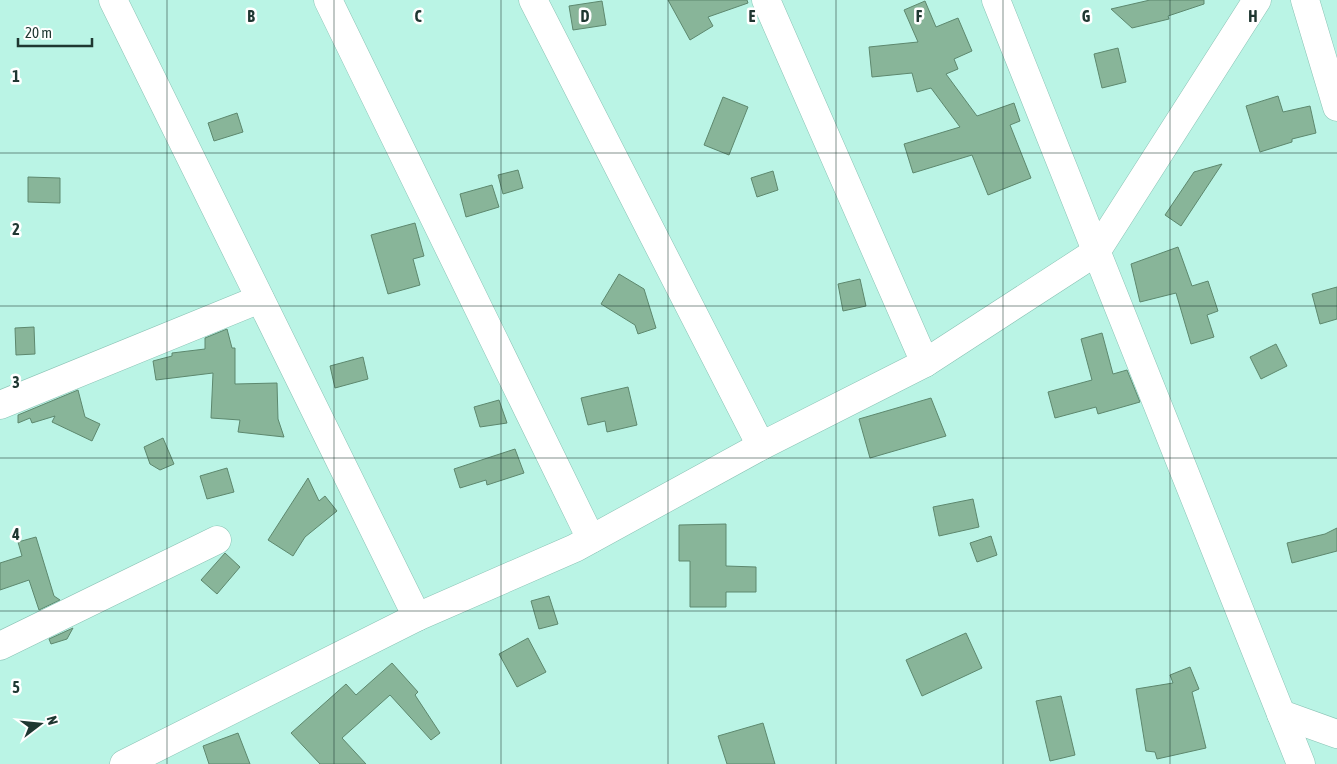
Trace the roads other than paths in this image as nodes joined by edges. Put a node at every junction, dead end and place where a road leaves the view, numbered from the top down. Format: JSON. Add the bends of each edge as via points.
{"nodes":[{"id":1,"x":113,"y":0,"type":"edge"},
{"id":2,"x":328,"y":0,"type":"edge"},
{"id":3,"x":533,"y":0,"type":"edge"},
{"id":4,"x":766,"y":0,"type":"edge"},
{"id":5,"x":996,"y":0,"type":"edge"},
{"id":6,"x":1257,"y":0,"type":"edge"},
{"id":7,"x":1305,"y":0,"type":"edge"},
{"id":8,"x":1337,"y":106,"type":"edge"},
{"id":9,"x":1096,"y":252,"type":"junction"},
{"id":10,"x":260,"y":299,"type":"junction"},
{"id":11,"x":925,"y":363,"type":"junction"},
{"id":12,"x":0,"y":405,"type":"edge"},
{"id":13,"x":761,"y":446,"type":"junction"},
{"id":14,"x":591,"y":539,"type":"junction"},
{"id":15,"x":217,"y":540,"type":"dead end"},
{"id":16,"x":417,"y":617,"type":"junction"},
{"id":17,"x":0,"y":646,"type":"edge"},
{"id":18,"x":1281,"y":714,"type":"junction"},
{"id":19,"x":1337,"y":734,"type":"edge"},
{"id":20,"x":124,"y":764,"type":"edge"},
{"id":21,"x":1301,"y":764,"type":"edge"}],
"edges":[{"from":1,"to":10,"type":"street"},
{"from":2,"to":14,"type":"street"},
{"from":3,"to":13,"type":"street"},
{"from":4,"to":11,"type":"street"},
{"from":5,"to":9,"type":"street"},
{"from":6,"to":9,"type":"street"},
{"from":7,"to":8,"type":"street"},
{"from":9,"to":11,"type":"street"},
{"from":9,"to":18,"type":"street"},
{"from":10,"to":12,"type":"street"},
{"from":10,"to":16,"type":"street"},
{"from":11,"to":13,"type":"street"},
{"from":13,"to":14,"type":"street"},
{"from":14,"to":16,"type":"street"},
{"from":15,"to":17,"type":"street"},
{"from":16,"to":20,"type":"street"},
{"from":18,"to":19,"type":"street"},
{"from":18,"to":21,"type":"street"}]}
